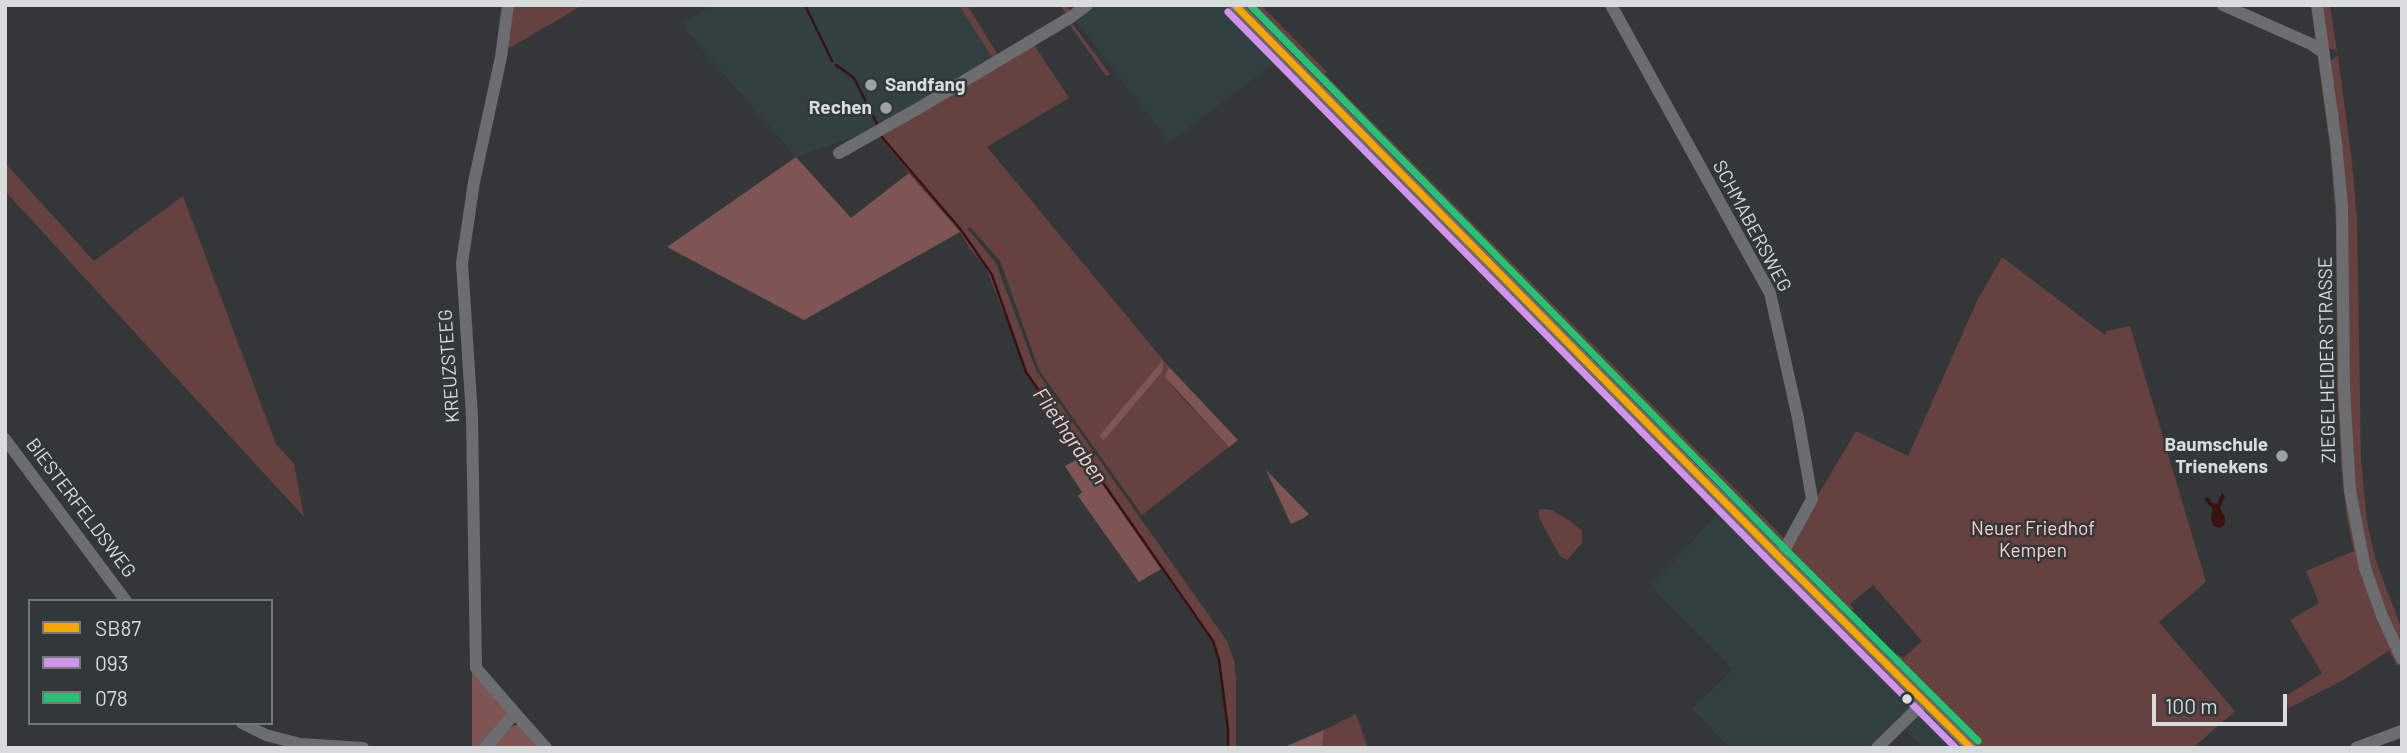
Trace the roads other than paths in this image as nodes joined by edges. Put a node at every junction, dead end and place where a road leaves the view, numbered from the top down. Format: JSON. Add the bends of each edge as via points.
{"nodes":[{"id":1,"x":508,"y":5,"type":"edge"},
{"id":2,"x":1087,"y":5,"type":"edge"},
{"id":3,"x":1235,"y":5,"type":"edge"},
{"id":4,"x":1611,"y":5,"type":"edge"},
{"id":5,"x":2223,"y":5,"type":"edge"},
{"id":6,"x":2317,"y":5,"type":"edge"},
{"id":7,"x":2324,"y":53,"type":"junction"},
{"id":8,"x":839,"y":153,"type":"dead end"},
{"id":9,"x":5,"y":439,"type":"edge"},
{"id":10,"x":1780,"y":558,"type":"junction"},
{"id":11,"x":125,"y":599,"type":"edge"},
{"id":12,"x":2402,"y":659,"type":"edge"},
{"id":13,"x":1924,"y":702,"type":"junction"},
{"id":14,"x":515,"y":713,"type":"junction"},
{"id":15,"x":246,"y":725,"type":"edge"},
{"id":16,"x":2402,"y":731,"type":"edge"},
{"id":17,"x":363,"y":748,"type":"edge"},
{"id":18,"x":485,"y":748,"type":"edge"},
{"id":19,"x":546,"y":748,"type":"edge"},
{"id":20,"x":1877,"y":748,"type":"edge"},
{"id":21,"x":1971,"y":748,"type":"edge"},
{"id":22,"x":2356,"y":748,"type":"edge"}],
"edges":[{"from":1,"to":14,"type":"street","name":"KREUZSTEEG","via":[[462,263],[472,416],[476,668]]},
{"from":2,"to":8,"type":"street"},
{"from":3,"to":10,"type":"street"},
{"from":4,"to":10,"type":"street","name":"SCHMABERSWEG","via":[[1770,293],[1812,499]]},
{"from":5,"to":7,"type":"street"},
{"from":6,"to":7,"type":"street","name":"ZIEGELHEIDER STRASSE"},
{"from":7,"to":12,"type":"street","name":"ZIEGELHEIDER STRASSE","via":[[2342,205],[2350,491],[2365,568]]},
{"from":9,"to":11,"type":"street","name":"BIESTERFELDSWEG"},
{"from":10,"to":13,"type":"street"},
{"from":13,"to":20,"type":"street"},
{"from":13,"to":21,"type":"street"},
{"from":14,"to":18,"type":"street"},
{"from":14,"to":19,"type":"street","name":"KREUZSTEEG"},
{"from":15,"to":17,"type":"street","via":[[300,744]]},
{"from":16,"to":22,"type":"street"}]}
